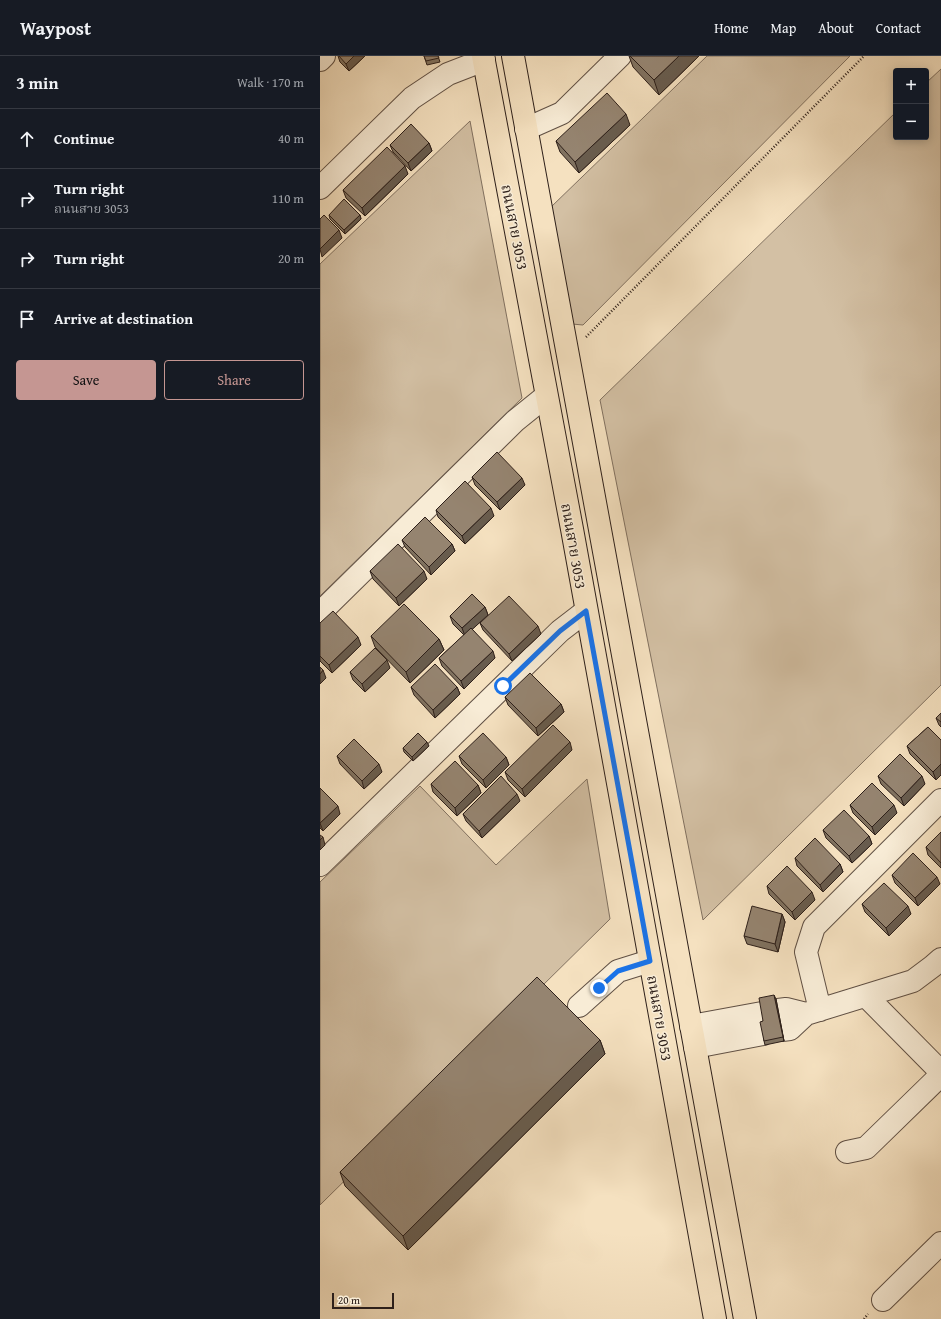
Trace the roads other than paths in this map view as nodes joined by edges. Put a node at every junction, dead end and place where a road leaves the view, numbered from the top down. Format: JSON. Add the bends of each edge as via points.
{"nodes":[{"id":1,"x":324,"y":56,"type":"edge"},
{"id":2,"x":513,"y":56,"type":"edge"},
{"id":3,"x":620,"y":56,"type":"edge"},
{"id":4,"x":483,"y":58,"type":"edge"},
{"id":5,"x":320,"y":60,"type":"edge"},
{"id":6,"x":526,"y":129,"type":"junction"},
{"id":7,"x":320,"y":188,"type":"edge"},
{"id":8,"x":546,"y":396,"type":"junction"},
{"id":9,"x":586,"y":611,"type":"junction"},
{"id":10,"x":320,"y":613,"type":"edge"},
{"id":11,"x":941,"y":800,"type":"edge"},
{"id":12,"x":320,"y":865,"type":"edge"},
{"id":13,"x":941,"y":959,"type":"edge"},
{"id":14,"x":650,"y":961,"type":"junction"},
{"id":15,"x":866,"y":996,"type":"junction"},
{"id":16,"x":579,"y":1006,"type":"dead end"},
{"id":17,"x":813,"y":1012,"type":"junction"},
{"id":18,"x":693,"y":1037,"type":"junction"},
{"id":19,"x":941,"y":1074,"type":"edge"},
{"id":20,"x":847,"y":1152,"type":"dead end"},
{"id":21,"x":941,"y":1244,"type":"edge"},
{"id":22,"x":883,"y":1300,"type":"dead end"},
{"id":23,"x":715,"y":1319,"type":"edge"},
{"id":24,"x":744,"y":1319,"type":"edge"}],
"edges":[{"from":1,"to":5,"type":"street"},
{"from":2,"to":6,"type":"main road","name":"ถนนสาย 3053"},
{"from":3,"to":6,"type":"street","via":[[562,113]]},
{"from":4,"to":7,"type":"street","via":[[448,74],[412,98]]},
{"from":4,"to":8,"type":"main road","name":"ถนนสาย 3053"},
{"from":6,"to":18,"type":"main road","name":"ถนนสาย 3053"},
{"from":8,"to":9,"type":"main road","name":"ถนนสาย 3053"},
{"from":8,"to":10,"type":"street","via":[[515,421]]},
{"from":9,"to":12,"type":"street","via":[[560,631]]},
{"from":9,"to":14,"type":"main road","name":"ถนนสาย 3053"},
{"from":11,"to":17,"type":"street","via":[[814,927],[806,952]]},
{"from":13,"to":15,"type":"street","via":[[913,982]]},
{"from":14,"to":16,"type":"street","via":[[618,971]]},
{"from":14,"to":23,"type":"main road","name":"ถนนสาย 3053"},
{"from":15,"to":17,"type":"street"},
{"from":15,"to":19,"type":"street"},
{"from":17,"to":18,"type":"street","via":[[790,1029],[771,1022]]},
{"from":18,"to":24,"type":"main road","name":"ถนนสาย 3053"},
{"from":19,"to":20,"type":"street","via":[[866,1148]]},
{"from":21,"to":22,"type":"street"}]}
